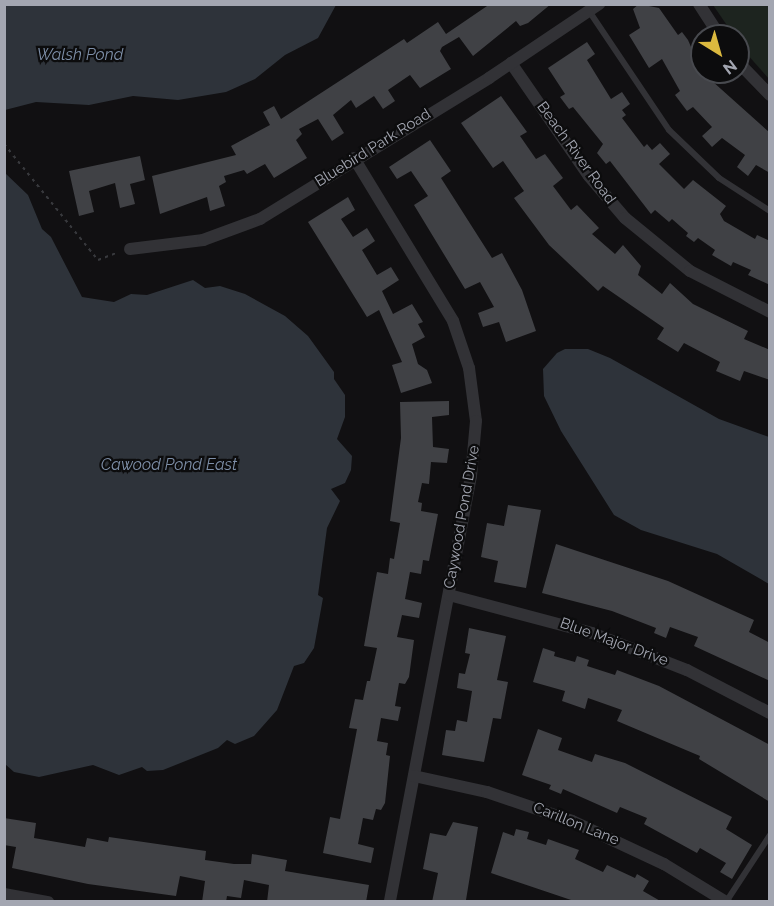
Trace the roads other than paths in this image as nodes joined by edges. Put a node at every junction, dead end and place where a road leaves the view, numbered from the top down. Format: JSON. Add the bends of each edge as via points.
{"nodes":[{"id":1,"x":699,"y":4,"type":"edge"},
{"id":2,"x":594,"y":8,"type":"edge"},
{"id":3,"x":712,"y":24,"type":"edge"},
{"id":4,"x":512,"y":63,"type":"junction"},
{"id":5,"x":750,"y":74,"type":"edge"},
{"id":6,"x":770,"y":95,"type":"edge"},
{"id":7,"x":354,"y":158,"type":"junction"},
{"id":8,"x":770,"y":211,"type":"edge"},
{"id":9,"x":130,"y":249,"type":"road end"},
{"id":10,"x":770,"y":312,"type":"edge"},
{"id":11,"x":449,"y":596,"type":"junction"},
{"id":12,"x":770,"y":713,"type":"edge"},
{"id":13,"x":414,"y":776,"type":"junction"},
{"id":14,"x":770,"y":835,"type":"edge"},
{"id":15,"x":4,"y":894,"type":"edge"},
{"id":16,"x":48,"y":902,"type":"edge"},
{"id":17,"x":390,"y":902,"type":"edge"},
{"id":18,"x":726,"y":902,"type":"edge"}],
"edges":[{"from":1,"to":3,"type":"street"},
{"from":2,"to":4,"type":"street","name":"Bluebird Park Road"},
{"from":2,"to":8,"type":"lane","via":[[669,130],[719,178]]},
{"from":4,"to":7,"type":"street","name":"Bluebird Park Road"},
{"from":4,"to":10,"type":"street","name":"Beach River Road","via":[[589,176],[625,218],[690,271]]},
{"from":5,"to":6,"type":"street"},
{"from":7,"to":9,"type":"street","name":"Bluebird Park Road","via":[[272,212],[239,228],[189,243]]},
{"from":7,"to":11,"type":"street","name":"Caywood Pond Drive","via":[[448,310],[472,382],[475,448]]},
{"from":11,"to":12,"type":"street","name":"Blue Major Drive","via":[[592,633],[687,670]]},
{"from":11,"to":13,"type":"street","name":"Caywood Pond Drive"},
{"from":13,"to":17,"type":"street","name":"Caywood Pond Drive"},
{"from":13,"to":18,"type":"street","name":"Carillon Lane","via":[[488,792],[572,821],[664,864]]},
{"from":14,"to":18,"type":"lane"},
{"from":15,"to":16,"type":"street"}]}
